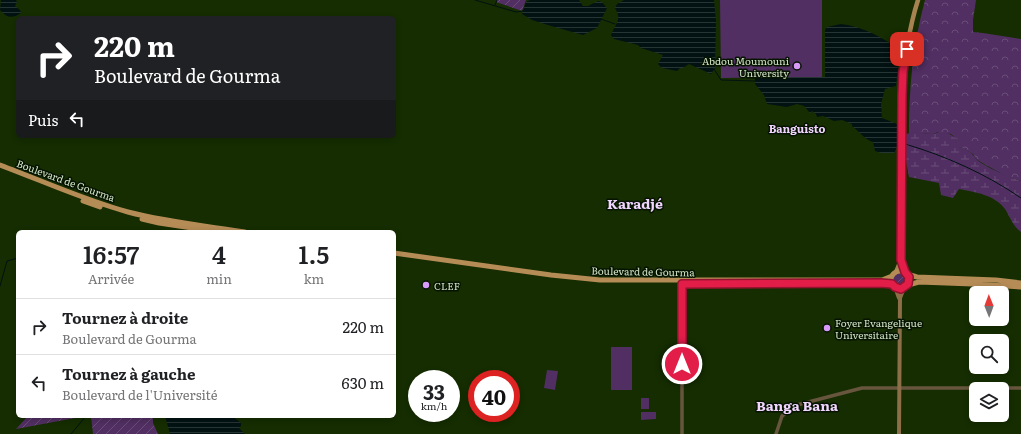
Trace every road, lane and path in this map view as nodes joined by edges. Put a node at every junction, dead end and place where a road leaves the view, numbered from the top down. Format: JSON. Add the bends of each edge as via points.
{"nodes":[{"id":1,"x":918,"y":0,"type":"edge"},
{"id":2,"x":0,"y":165,"type":"edge"},
{"id":3,"x":0,"y":168,"type":"edge"},
{"id":4,"x":23,"y":176,"type":"junction"},
{"id":5,"x":159,"y":221,"type":"junction"},
{"id":6,"x":208,"y":230,"type":"edge"},
{"id":7,"x":220,"y":230,"type":"edge"},
{"id":8,"x":396,"y":253,"type":"edge"},
{"id":9,"x":396,"y":256,"type":"edge"},
{"id":10,"x":901,"y":260,"type":"junction"},
{"id":11,"x":906,"y":273,"type":"junction"},
{"id":12,"x":527,"y":274,"type":"junction"},
{"id":13,"x":894,"y":274,"type":"junction"},
{"id":14,"x":682,"y":282,"type":"junction"},
{"id":15,"x":1021,"y":283,"type":"edge"},
{"id":16,"x":894,"y":286,"type":"junction"},
{"id":17,"x":906,"y":286,"type":"junction"},
{"id":18,"x":1021,"y":287,"type":"edge"},
{"id":19,"x":900,"y":298,"type":"junction"},
{"id":20,"x":900,"y":388,"type":"junction"},
{"id":21,"x":1021,"y":388,"type":"edge"},
{"id":22,"x":682,"y":434,"type":"edge"},
{"id":23,"x":776,"y":434,"type":"edge"},
{"id":24,"x":900,"y":434,"type":"edge"}],
"edges":[{"from":1,"to":10,"type":"main road","via":[[903,72]]},
{"from":2,"to":4,"type":"highway","name":"Boulevard de Gourma"},
{"from":3,"to":4,"type":"highway","name":"Boulevard de Gourma"},
{"from":4,"to":5,"type":"highway","name":"Boulevard de Gourma","via":[[90,202]]},
{"from":5,"to":6,"type":"highway","name":"Boulevard de Gourma"},
{"from":5,"to":7,"type":"highway","name":"Boulevard de Gourma"},
{"from":8,"to":12,"type":"highway","name":"Boulevard de Gourma"},
{"from":9,"to":12,"type":"highway","name":"Boulevard de Gourma"},
{"from":10,"to":11,"type":"main road"},
{"from":10,"to":13,"type":"main road"},
{"from":11,"to":13,"type":"highway","via":[[902,271]]},
{"from":11,"to":15,"type":"highway","via":[[917,277]]},
{"from":11,"to":17,"type":"highway","via":[[909,279]]},
{"from":12,"to":14,"type":"highway","name":"Boulevard de Gourma","via":[[600,280]]},
{"from":13,"to":14,"type":"highway","name":"Boulevard de Gourma","via":[[882,280]]},
{"from":13,"to":16,"type":"highway","via":[[891,280]]},
{"from":14,"to":16,"type":"highway","name":"Boulevard de Gourma","via":[[852,282]]},
{"from":14,"to":22,"type":"street"},
{"from":16,"to":17,"type":"highway"},
{"from":16,"to":19,"type":"main road"},
{"from":17,"to":18,"type":"highway","via":[[919,282]]},
{"from":17,"to":19,"type":"main road"},
{"from":19,"to":20,"type":"main road"},
{"from":20,"to":21,"type":"street"},
{"from":20,"to":23,"type":"street","via":[[862,388],[797,405],[782,416]]},
{"from":20,"to":24,"type":"main road"}]}
